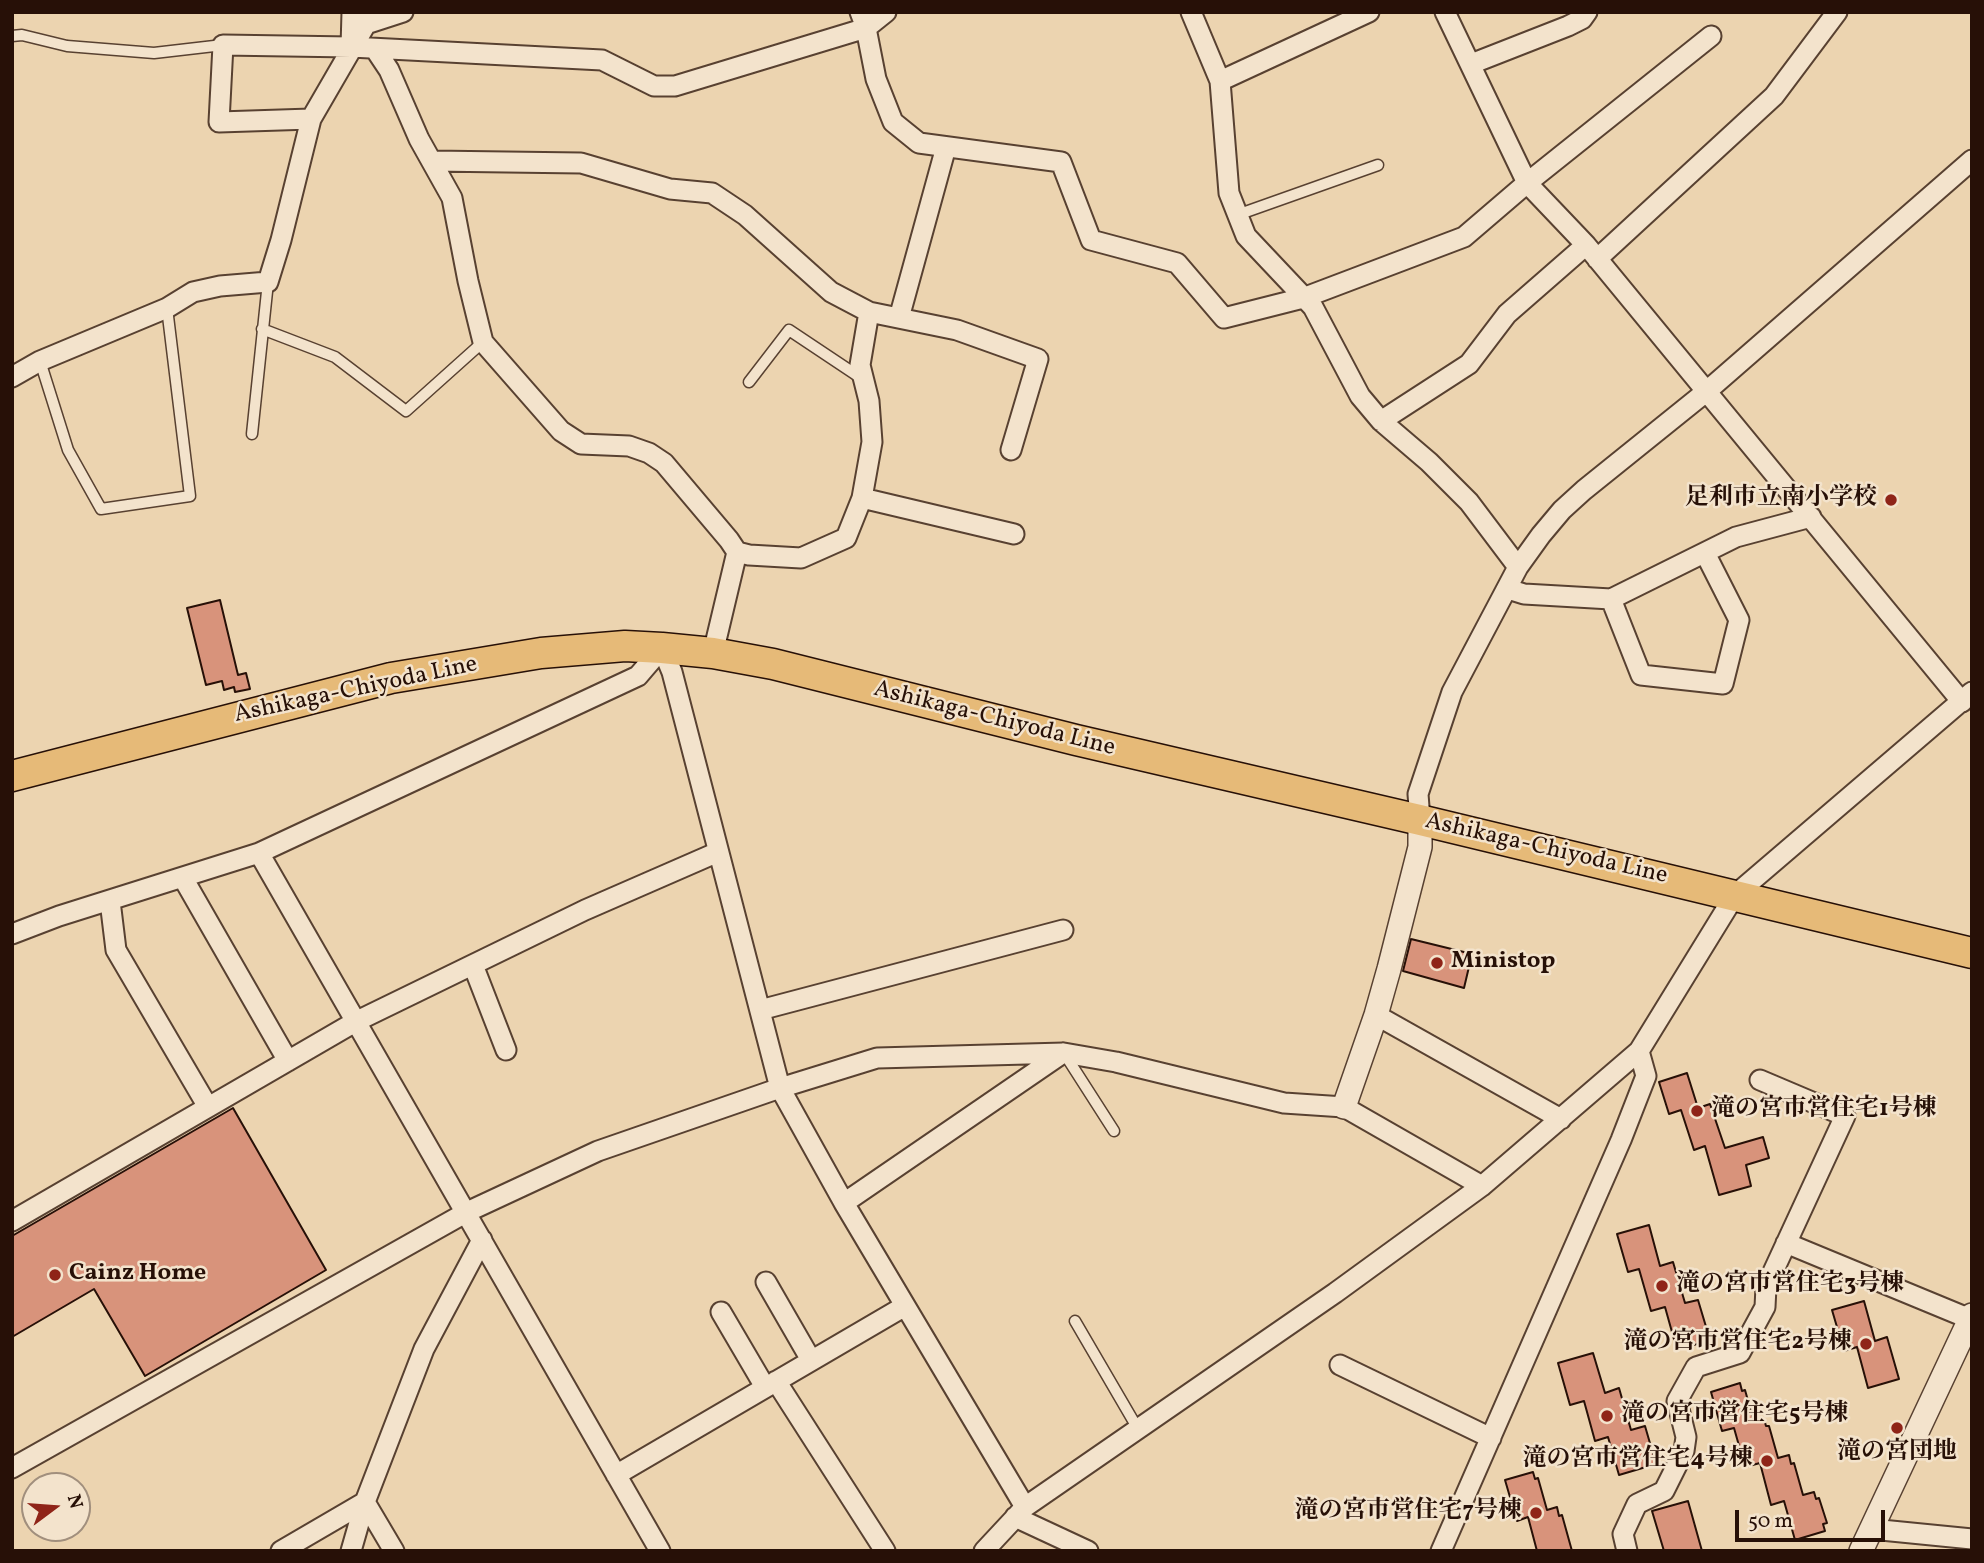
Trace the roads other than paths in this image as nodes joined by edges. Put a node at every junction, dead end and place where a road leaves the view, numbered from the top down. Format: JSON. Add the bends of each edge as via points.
{"nodes":[{"id":1,"x":403,"y":12,"type":"edge"},
{"id":2,"x":886,"y":12,"type":"edge"},
{"id":3,"x":1191,"y":12,"type":"edge"},
{"id":4,"x":1369,"y":12,"type":"edge"},
{"id":5,"x":1445,"y":12,"type":"edge"},
{"id":6,"x":1587,"y":12,"type":"edge"},
{"id":7,"x":1837,"y":12,"type":"edge"},
{"id":8,"x":364,"y":16,"type":"edge"},
{"id":9,"x":863,"y":20,"type":"edge"},
{"id":10,"x":12,"y":36,"type":"edge"},
{"id":11,"x":1711,"y":36,"type":"dead end"},
{"id":12,"x":223,"y":45,"type":"junction"},
{"id":13,"x":351,"y":47,"type":"junction"},
{"id":14,"x":375,"y":49,"type":"junction"},
{"id":15,"x":1471,"y":64,"type":"junction"},
{"id":16,"x":1220,"y":81,"type":"junction"},
{"id":17,"x":311,"y":119,"type":"junction"},
{"id":18,"x":946,"y":147,"type":"junction"},
{"id":19,"x":1972,"y":160,"type":"edge"},
{"id":20,"x":432,"y":161,"type":"junction"},
{"id":21,"x":1378,"y":164,"type":"dead end"},
{"id":22,"x":1527,"y":183,"type":"junction"},
{"id":23,"x":1236,"y":215,"type":"junction"},
{"id":24,"x":1592,"y":252,"type":"junction"},
{"id":25,"x":268,"y":282,"type":"junction"},
{"id":26,"x":1303,"y":298,"type":"junction"},
{"id":27,"x":167,"y":308,"type":"junction"},
{"id":28,"x":869,"y":312,"type":"junction"},
{"id":29,"x":900,"y":318,"type":"junction"},
{"id":30,"x":262,"y":329,"type":"junction"},
{"id":31,"x":483,"y":342,"type":"junction"},
{"id":32,"x":40,"y":362,"type":"junction"},
{"id":33,"x":12,"y":377,"type":"edge"},
{"id":34,"x":864,"y":380,"type":"junction"},
{"id":35,"x":749,"y":382,"type":"dead end"},
{"id":36,"x":1707,"y":391,"type":"junction"},
{"id":37,"x":1381,"y":421,"type":"junction"},
{"id":38,"x":253,"y":434,"type":"dead end"},
{"id":39,"x":1011,"y":450,"type":"dead end"},
{"id":40,"x":862,"y":498,"type":"junction"},
{"id":41,"x":1811,"y":517,"type":"junction"},
{"id":42,"x":1014,"y":534,"type":"dead end"},
{"id":43,"x":737,"y":552,"type":"junction"},
{"id":44,"x":1705,"y":553,"type":"junction"},
{"id":45,"x":1518,"y":567,"type":"junction"},
{"id":46,"x":1508,"y":589,"type":"junction"},
{"id":47,"x":1611,"y":599,"type":"junction"},
{"id":48,"x":662,"y":648,"type":"junction"},
{"id":49,"x":713,"y":653,"type":"junction"},
{"id":50,"x":1967,"y":697,"type":"edge"},
{"id":51,"x":12,"y":776,"type":"edge"},
{"id":52,"x":1420,"y":820,"type":"junction"},
{"id":53,"x":718,"y":852,"type":"junction"},
{"id":54,"x":259,"y":853,"type":"junction"},
{"id":55,"x":183,"y":878,"type":"junction"},
{"id":56,"x":1735,"y":895,"type":"junction"},
{"id":57,"x":110,"y":901,"type":"junction"},
{"id":58,"x":1063,"y":930,"type":"dead end"},
{"id":59,"x":12,"y":934,"type":"edge"},
{"id":60,"x":1972,"y":953,"type":"edge"},
{"id":61,"x":473,"y":965,"type":"junction"},
{"id":62,"x":760,"y":1010,"type":"junction"},
{"id":63,"x":1376,"y":1016,"type":"junction"},
{"id":64,"x":355,"y":1022,"type":"junction"},
{"id":65,"x":506,"y":1050,"type":"dead end"},
{"id":66,"x":1639,"y":1051,"type":"junction"},
{"id":67,"x":1064,"y":1053,"type":"junction"},
{"id":68,"x":288,"y":1061,"type":"junction"},
{"id":69,"x":1760,"y":1080,"type":"dead end"},
{"id":70,"x":780,"y":1088,"type":"junction"},
{"id":71,"x":208,"y":1107,"type":"junction"},
{"id":72,"x":1344,"y":1107,"type":"junction"},
{"id":73,"x":1561,"y":1119,"type":"junction"},
{"id":74,"x":1114,"y":1131,"type":"dead end"},
{"id":75,"x":1482,"y":1186,"type":"junction"},
{"id":76,"x":844,"y":1203,"type":"junction"},
{"id":77,"x":467,"y":1212,"type":"junction"},
{"id":78,"x":12,"y":1221,"type":"edge"},
{"id":79,"x":482,"y":1240,"type":"junction"},
{"id":80,"x":1786,"y":1243,"type":"junction"},
{"id":81,"x":766,"y":1282,"type":"dead end"},
{"id":82,"x":905,"y":1306,"type":"junction"},
{"id":83,"x":721,"y":1312,"type":"dead end"},
{"id":84,"x":1971,"y":1317,"type":"edge"},
{"id":85,"x":1075,"y":1321,"type":"dead end"},
{"id":86,"x":811,"y":1360,"type":"junction"},
{"id":87,"x":1340,"y":1365,"type":"dead end"},
{"id":88,"x":771,"y":1384,"type":"junction"},
{"id":89,"x":1138,"y":1429,"type":"junction"},
{"id":90,"x":1491,"y":1438,"type":"junction"},
{"id":91,"x":12,"y":1468,"type":"edge"},
{"id":92,"x":616,"y":1475,"type":"junction"},
{"id":93,"x":365,"y":1502,"type":"junction"},
{"id":94,"x":1020,"y":1512,"type":"junction"},
{"id":95,"x":1871,"y":1529,"type":"junction"},
{"id":96,"x":1972,"y":1539,"type":"edge"},
{"id":97,"x":281,"y":1551,"type":"edge"},
{"id":98,"x":351,"y":1551,"type":"edge"},
{"id":99,"x":394,"y":1551,"type":"edge"},
{"id":100,"x":660,"y":1551,"type":"edge"},
{"id":101,"x":885,"y":1551,"type":"edge"},
{"id":102,"x":984,"y":1551,"type":"edge"},
{"id":103,"x":1088,"y":1551,"type":"edge"},
{"id":104,"x":1441,"y":1551,"type":"edge"},
{"id":105,"x":1627,"y":1551,"type":"edge"},
{"id":106,"x":1861,"y":1551,"type":"edge"}],
"edges":[{"from":1,"to":8,"type":"street"},
{"from":2,"to":9,"type":"street"},
{"from":3,"to":16,"type":"street"},
{"from":4,"to":16,"type":"street"},
{"from":5,"to":15,"type":"street"},
{"from":6,"to":15,"type":"street","via":[[1568,26]]},
{"from":7,"to":24,"type":"street","via":[[1774,96]]},
{"from":8,"to":13,"type":"street"},
{"from":9,"to":14,"type":"street","via":[[675,86],[654,86],[602,60]]},
{"from":9,"to":18,"type":"street","via":[[876,79],[893,122],[919,143]]},
{"from":10,"to":12,"type":"lane","via":[[154,53]]},
{"from":11,"to":22,"type":"street"},
{"from":12,"to":13,"type":"street"},
{"from":12,"to":17,"type":"street","via":[[219,122]]},
{"from":13,"to":14,"type":"street"},
{"from":13,"to":17,"type":"street"},
{"from":14,"to":20,"type":"street"},
{"from":15,"to":22,"type":"street"},
{"from":16,"to":23,"type":"street","via":[[1229,192]]},
{"from":17,"to":25,"type":"street"},
{"from":18,"to":26,"type":"street","via":[[1061,162],[1091,240],[1177,263],[1224,318]]},
{"from":18,"to":29,"type":"street"},
{"from":19,"to":36,"type":"street"},
{"from":20,"to":28,"type":"street","via":[[581,163],[670,189],[712,193],[745,215],[831,292]]},
{"from":20,"to":31,"type":"street","via":[[454,206]]},
{"from":21,"to":23,"type":"lane"},
{"from":22,"to":24,"type":"street"},
{"from":22,"to":26,"type":"street","via":[[1464,237]]},
{"from":23,"to":26,"type":"street","via":[[1246,236]]},
{"from":24,"to":36,"type":"street"},
{"from":24,"to":37,"type":"street","via":[[1507,314],[1469,364]]},
{"from":25,"to":27,"type":"street","via":[[193,292]]},
{"from":25,"to":30,"type":"lane"},
{"from":26,"to":37,"type":"street","via":[[1360,396]]},
{"from":27,"to":32,"type":"street"},
{"from":27,"to":32,"type":"lane","via":[[191,496],[101,509],[68,450]]},
{"from":28,"to":29,"type":"street"},
{"from":28,"to":34,"type":"street","via":[[860,365]]},
{"from":29,"to":39,"type":"street","via":[[957,330],[1038,359]]},
{"from":30,"to":31,"type":"lane","via":[[335,357],[406,411]]},
{"from":30,"to":38,"type":"lane"},
{"from":31,"to":43,"type":"street","via":[[553,422],[581,444],[629,446],[664,463]]},
{"from":32,"to":33,"type":"street"},
{"from":34,"to":35,"type":"lane","via":[[789,330]]},
{"from":34,"to":40,"type":"street","via":[[872,442]]},
{"from":36,"to":41,"type":"street"},
{"from":36,"to":45,"type":"street","via":[[1562,510]]},
{"from":37,"to":45,"type":"street","via":[[1469,502]]},
{"from":40,"to":42,"type":"street"},
{"from":40,"to":43,"type":"street","via":[[846,538],[814,554],[801,558]]},
{"from":41,"to":44,"type":"street","via":[[1736,537]]},
{"from":41,"to":50,"type":"street"},
{"from":43,"to":49,"type":"street"},
{"from":44,"to":47,"type":"street"},
{"from":44,"to":47,"type":"street","via":[[1739,620],[1723,684],[1641,675]]},
{"from":45,"to":46,"type":"street"},
{"from":46,"to":47,"type":"street"},
{"from":46,"to":52,"type":"street","via":[[1452,692],[1418,794]]},
{"from":48,"to":49,"type":"main road","name":"Ashikaga-Chiyoda Line"},
{"from":48,"to":51,"type":"main road","name":"Ashikaga-Chiyoda Line","via":[[625,646],[541,653],[391,678]]},
{"from":48,"to":53,"type":"street"},
{"from":48,"to":54,"type":"street","via":[[638,676]]},
{"from":49,"to":52,"type":"main road","name":"Ashikaga-Chiyoda Line"},
{"from":50,"to":56,"type":"street"},
{"from":52,"to":56,"type":"main road","name":"Ashikaga-Chiyoda Line"},
{"from":52,"to":63,"type":"street","via":[[1420,846]]},
{"from":53,"to":61,"type":"street"},
{"from":53,"to":62,"type":"street"},
{"from":54,"to":55,"type":"street"},
{"from":54,"to":64,"type":"street"},
{"from":55,"to":57,"type":"street"},
{"from":55,"to":68,"type":"street"},
{"from":56,"to":60,"type":"main road","name":"Ashikaga-Chiyoda Line"},
{"from":56,"to":66,"type":"street"},
{"from":57,"to":59,"type":"street"},
{"from":57,"to":71,"type":"street","via":[[116,950]]},
{"from":58,"to":62,"type":"street"},
{"from":61,"to":64,"type":"street"},
{"from":61,"to":65,"type":"street"},
{"from":62,"to":70,"type":"street"},
{"from":63,"to":72,"type":"street"},
{"from":63,"to":73,"type":"street"},
{"from":64,"to":68,"type":"street"},
{"from":64,"to":77,"type":"street"},
{"from":66,"to":73,"type":"street"},
{"from":66,"to":90,"type":"street","via":[[1646,1076]]},
{"from":67,"to":70,"type":"street","via":[[877,1058]]},
{"from":67,"to":72,"type":"street","via":[[1284,1103]]},
{"from":67,"to":74,"type":"lane"},
{"from":67,"to":76,"type":"street"},
{"from":68,"to":71,"type":"street"},
{"from":69,"to":80,"type":"street","via":[[1845,1116]]},
{"from":70,"to":76,"type":"street"},
{"from":70,"to":77,"type":"street","via":[[598,1151]]},
{"from":71,"to":78,"type":"street"},
{"from":72,"to":75,"type":"street"},
{"from":73,"to":75,"type":"street"},
{"from":75,"to":89,"type":"street"},
{"from":76,"to":82,"type":"street"},
{"from":77,"to":79,"type":"street"},
{"from":77,"to":91,"type":"street"},
{"from":79,"to":92,"type":"street"},
{"from":79,"to":93,"type":"street","via":[[424,1349]]},
{"from":80,"to":84,"type":"street"},
{"from":80,"to":105,"type":"street","via":[[1766,1287],[1765,1307],[1740,1353],[1696,1367],[1677,1401],[1686,1437],[1684,1451],[1664,1491],[1637,1504],[1623,1534]]},
{"from":81,"to":86,"type":"street"},
{"from":82,"to":86,"type":"street"},
{"from":82,"to":94,"type":"street"},
{"from":83,"to":88,"type":"street"},
{"from":84,"to":95,"type":"street"},
{"from":85,"to":89,"type":"lane"},
{"from":86,"to":88,"type":"street"},
{"from":87,"to":90,"type":"street"},
{"from":88,"to":92,"type":"street"},
{"from":88,"to":101,"type":"street"},
{"from":89,"to":94,"type":"street"},
{"from":90,"to":104,"type":"street"},
{"from":92,"to":100,"type":"street"},
{"from":93,"to":97,"type":"street"},
{"from":93,"to":98,"type":"street"},
{"from":93,"to":99,"type":"street"},
{"from":94,"to":102,"type":"street"},
{"from":94,"to":103,"type":"street"},
{"from":95,"to":96,"type":"street"},
{"from":95,"to":106,"type":"street"}]}
